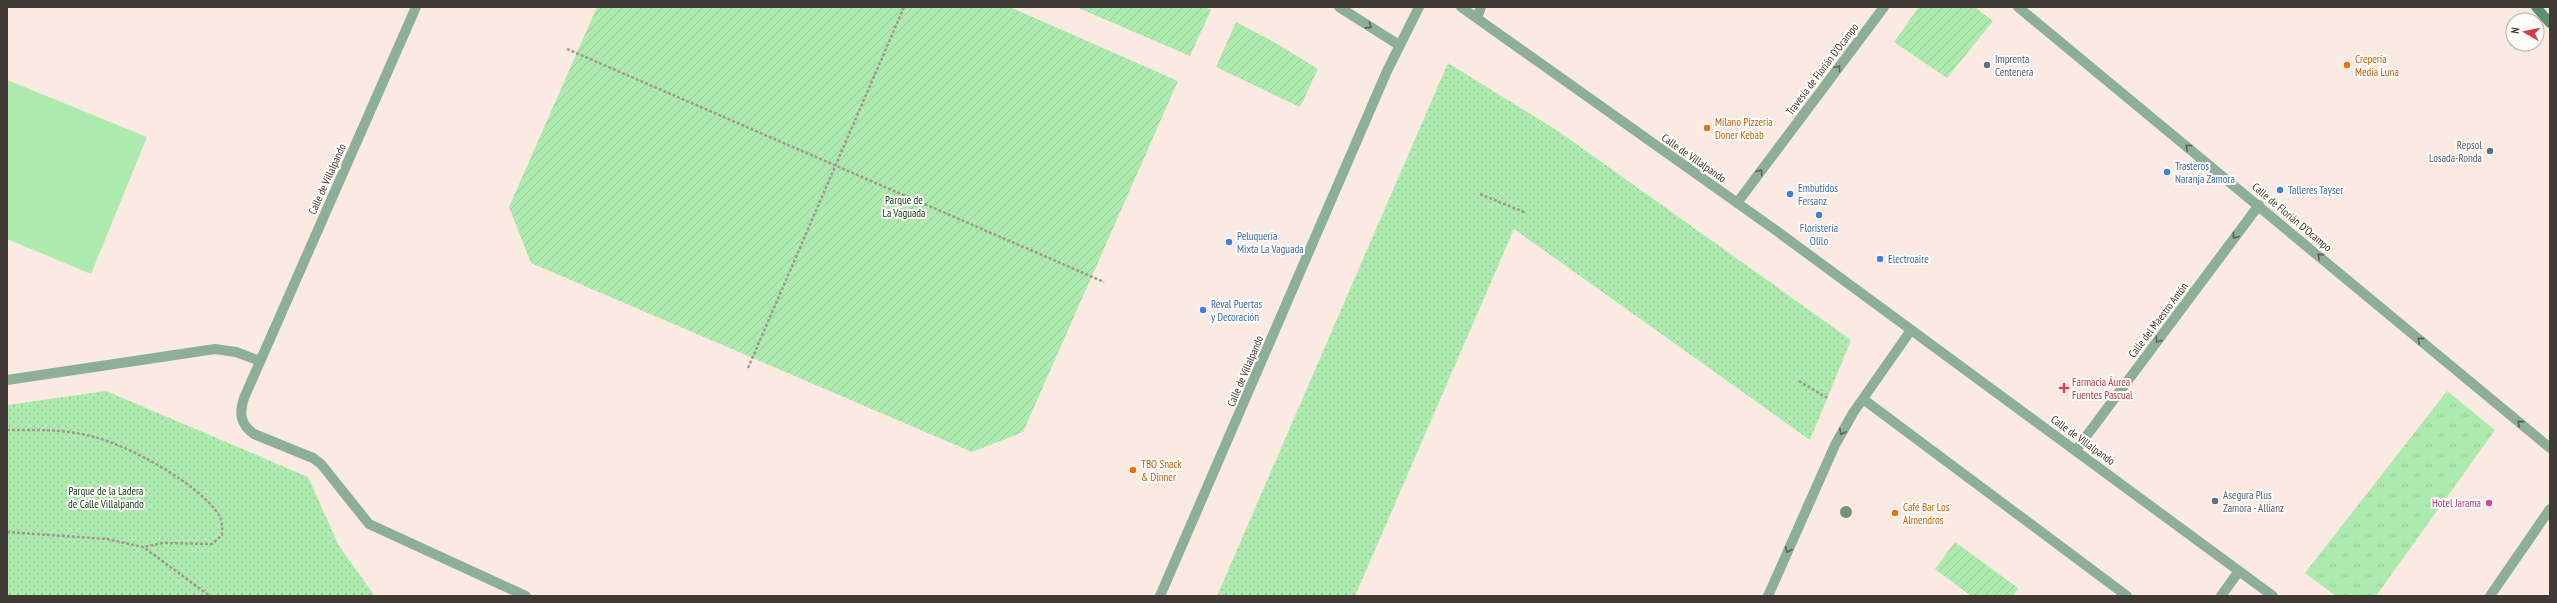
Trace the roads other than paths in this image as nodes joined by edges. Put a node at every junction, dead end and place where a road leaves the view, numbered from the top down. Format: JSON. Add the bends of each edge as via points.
{"nodes":[{"id":1,"x":416,"y":7,"type":"edge"},
{"id":2,"x":1339,"y":7,"type":"edge"},
{"id":3,"x":1419,"y":7,"type":"edge"},
{"id":4,"x":1461,"y":7,"type":"edge"},
{"id":5,"x":1482,"y":7,"type":"edge"},
{"id":6,"x":1884,"y":7,"type":"edge"},
{"id":7,"x":2018,"y":7,"type":"edge"},
{"id":8,"x":2536,"y":7,"type":"edge"},
{"id":9,"x":1477,"y":18,"type":"junction"},
{"id":10,"x":2550,"y":23,"type":"edge"},
{"id":11,"x":1399,"y":45,"type":"junction"},
{"id":12,"x":1737,"y":203,"type":"junction"},
{"id":13,"x":2259,"y":205,"type":"junction"},
{"id":14,"x":1911,"y":330,"type":"junction"},
{"id":15,"x":260,"y":361,"type":"junction"},
{"id":16,"x":7,"y":380,"type":"edge"},
{"id":17,"x":1863,"y":399,"type":"junction"},
{"id":18,"x":2550,"y":448,"type":"edge"},
{"id":19,"x":2076,"y":450,"type":"junction"},
{"id":20,"x":2550,"y":509,"type":"edge"},
{"id":21,"x":2239,"y":571,"type":"junction"},
{"id":22,"x":526,"y":596,"type":"edge"},
{"id":23,"x":1160,"y":596,"type":"edge"},
{"id":24,"x":1768,"y":596,"type":"edge"},
{"id":25,"x":2127,"y":596,"type":"edge"},
{"id":26,"x":2221,"y":596,"type":"edge"},
{"id":27,"x":2273,"y":596,"type":"edge"},
{"id":28,"x":2490,"y":596,"type":"edge"}],
"edges":[{"from":1,"to":15,"type":"street","name":"Calle de Villalpando"},
{"from":2,"to":11,"type":"street","one_way":true},
{"from":3,"to":11,"type":"street","name":"Calle de Villalpando"},
{"from":4,"to":9,"type":"street","name":"Calle de Villalpando"},
{"from":5,"to":9,"type":"street"},
{"from":12,"to":6,"type":"street","name":"Travesía de Florián D'Ocampo","one_way":true},
{"from":13,"to":7,"type":"street","name":"Calle de Florián D'Ocampo","one_way":true},
{"from":8,"to":10,"type":"main road"},
{"from":9,"to":12,"type":"street","name":"Calle de Villalpando"},
{"from":11,"to":23,"type":"street","name":"Calle de Villalpando"},
{"from":12,"to":14,"type":"street","name":"Calle de Villalpando"},
{"from":18,"to":13,"type":"street","name":"Calle de Florián D'Ocampo","one_way":true},
{"from":13,"to":19,"type":"street","name":"Calle del Maestro Antón","one_way":true},
{"from":14,"to":17,"type":"street"},
{"from":14,"to":19,"type":"street","name":"Calle de Villalpando"},
{"from":15,"to":16,"type":"street","via":[[236,352],[215,349]]},
{"from":15,"to":22,"type":"street","name":"Calle de Villalpando","via":[[241,407],[240,415],[248,429],[321,464],[360,515],[379,531]]},
{"from":17,"to":24,"type":"street","one_way":true,"via":[[1826,464]]},
{"from":17,"to":25,"type":"street"},
{"from":19,"to":21,"type":"street","name":"Calle de Villalpando"},
{"from":20,"to":28,"type":"street"},
{"from":21,"to":26,"type":"street"},
{"from":21,"to":27,"type":"street","name":"Calle de Villalpando"}]}
